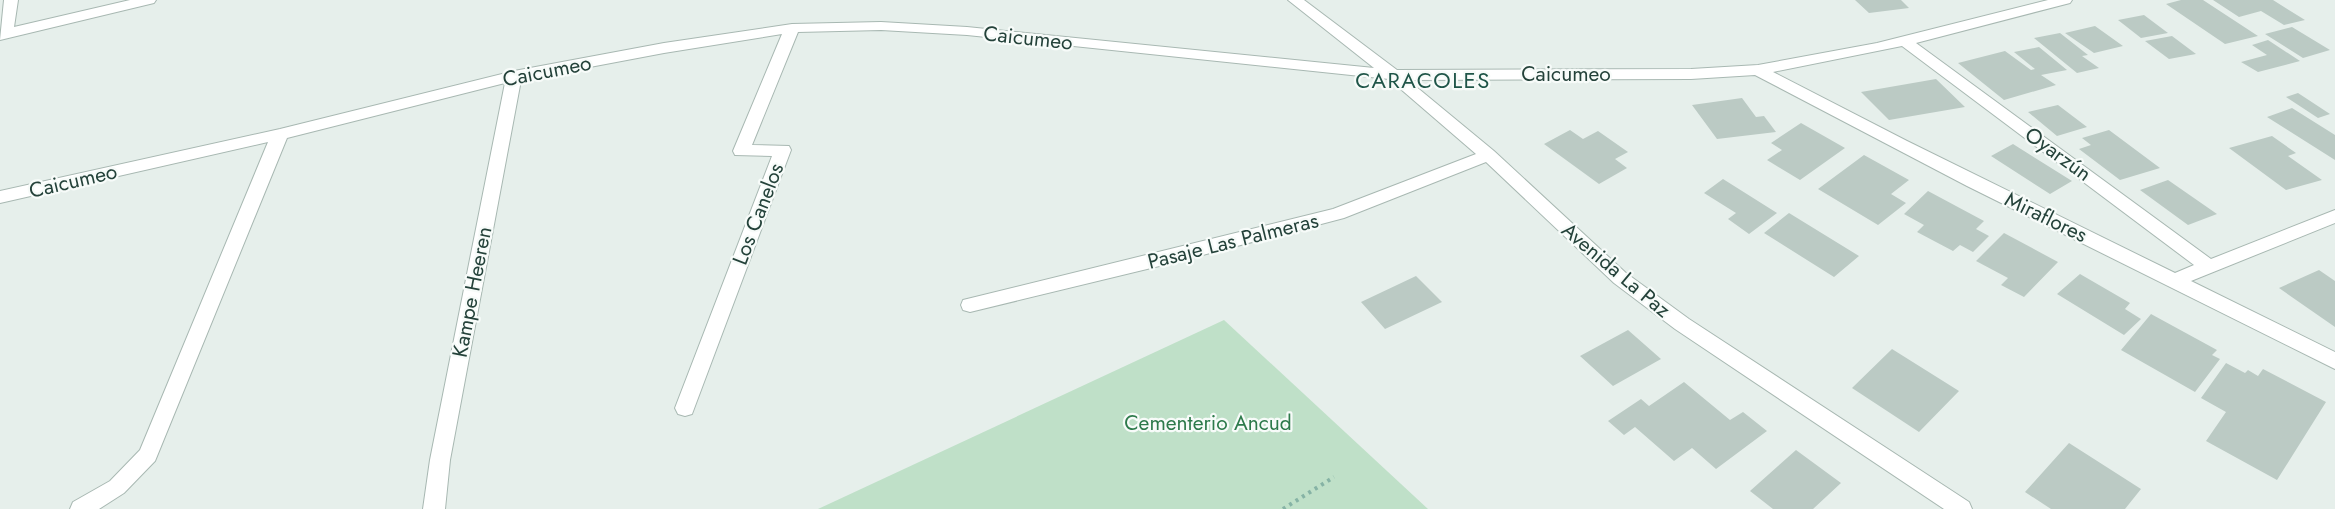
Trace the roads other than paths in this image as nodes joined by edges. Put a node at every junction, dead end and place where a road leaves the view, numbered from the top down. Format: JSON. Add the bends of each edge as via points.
{"nodes":[{"id":1,"x":11,"y":0,"type":"edge"},
{"id":2,"x":149,"y":0,"type":"edge"},
{"id":3,"x":1294,"y":0,"type":"edge"},
{"id":4,"x":2065,"y":0,"type":"edge"},
{"id":5,"x":792,"y":28,"type":"junction"},
{"id":6,"x":3,"y":34,"type":"edge"},
{"id":7,"x":1906,"y":42,"type":"junction"},
{"id":8,"x":1758,"y":70,"type":"junction"},
{"id":9,"x":1393,"y":75,"type":"junction"},
{"id":10,"x":514,"y":76,"type":"junction"},
{"id":11,"x":280,"y":134,"type":"junction"},
{"id":12,"x":1488,"y":155,"type":"junction"},
{"id":13,"x":0,"y":197,"type":"edge"},
{"id":14,"x":2335,"y":216,"type":"edge"},
{"id":15,"x":2209,"y":267,"type":"junction"},
{"id":16,"x":2176,"y":280,"type":"junction"},
{"id":17,"x":970,"y":305,"type":"dead end"},
{"id":18,"x":2335,"y":361,"type":"edge"},
{"id":19,"x":685,"y":408,"type":"dead end"},
{"id":20,"x":81,"y":509,"type":"edge"},
{"id":21,"x":434,"y":509,"type":"edge"},
{"id":22,"x":1961,"y":509,"type":"edge"}],
"edges":[{"from":1,"to":6,"type":"street"},
{"from":2,"to":6,"type":"street"},
{"from":3,"to":9,"type":"street","name":"Avenida La Paz"},
{"from":4,"to":7,"type":"street","name":"Caicumeo"},
{"from":5,"to":9,"type":"street","name":"Caicumeo","via":[[880,26],[967,31]]},
{"from":5,"to":10,"type":"street","name":"Caicumeo"},
{"from":5,"to":19,"type":"street","name":"Los Canelos","via":[[741,151],[783,150]]},
{"from":7,"to":8,"type":"street","name":"Caicumeo"},
{"from":7,"to":15,"type":"street","name":"Oyarzún"},
{"from":8,"to":9,"type":"street","name":"Caicumeo","via":[[1691,74]]},
{"from":8,"to":16,"type":"street","name":"Miraflores","via":[[1852,122]]},
{"from":9,"to":12,"type":"street","name":"Avenida La Paz"},
{"from":10,"to":11,"type":"street","name":"Caicumeo"},
{"from":10,"to":21,"type":"street","name":"Kampe Heeren","via":[[440,460]]},
{"from":11,"to":13,"type":"street","name":"Caicumeo"},
{"from":11,"to":20,"type":"street","via":[[148,455],[117,487]]},
{"from":12,"to":17,"type":"street","name":"Pasaje Las Palmeras","via":[[1338,214]]},
{"from":12,"to":22,"type":"street","name":"Avenida La Paz","via":[[1620,278]]},
{"from":14,"to":15,"type":"street"},
{"from":15,"to":16,"type":"street"},
{"from":16,"to":18,"type":"street","name":"Miraflores"}]}
